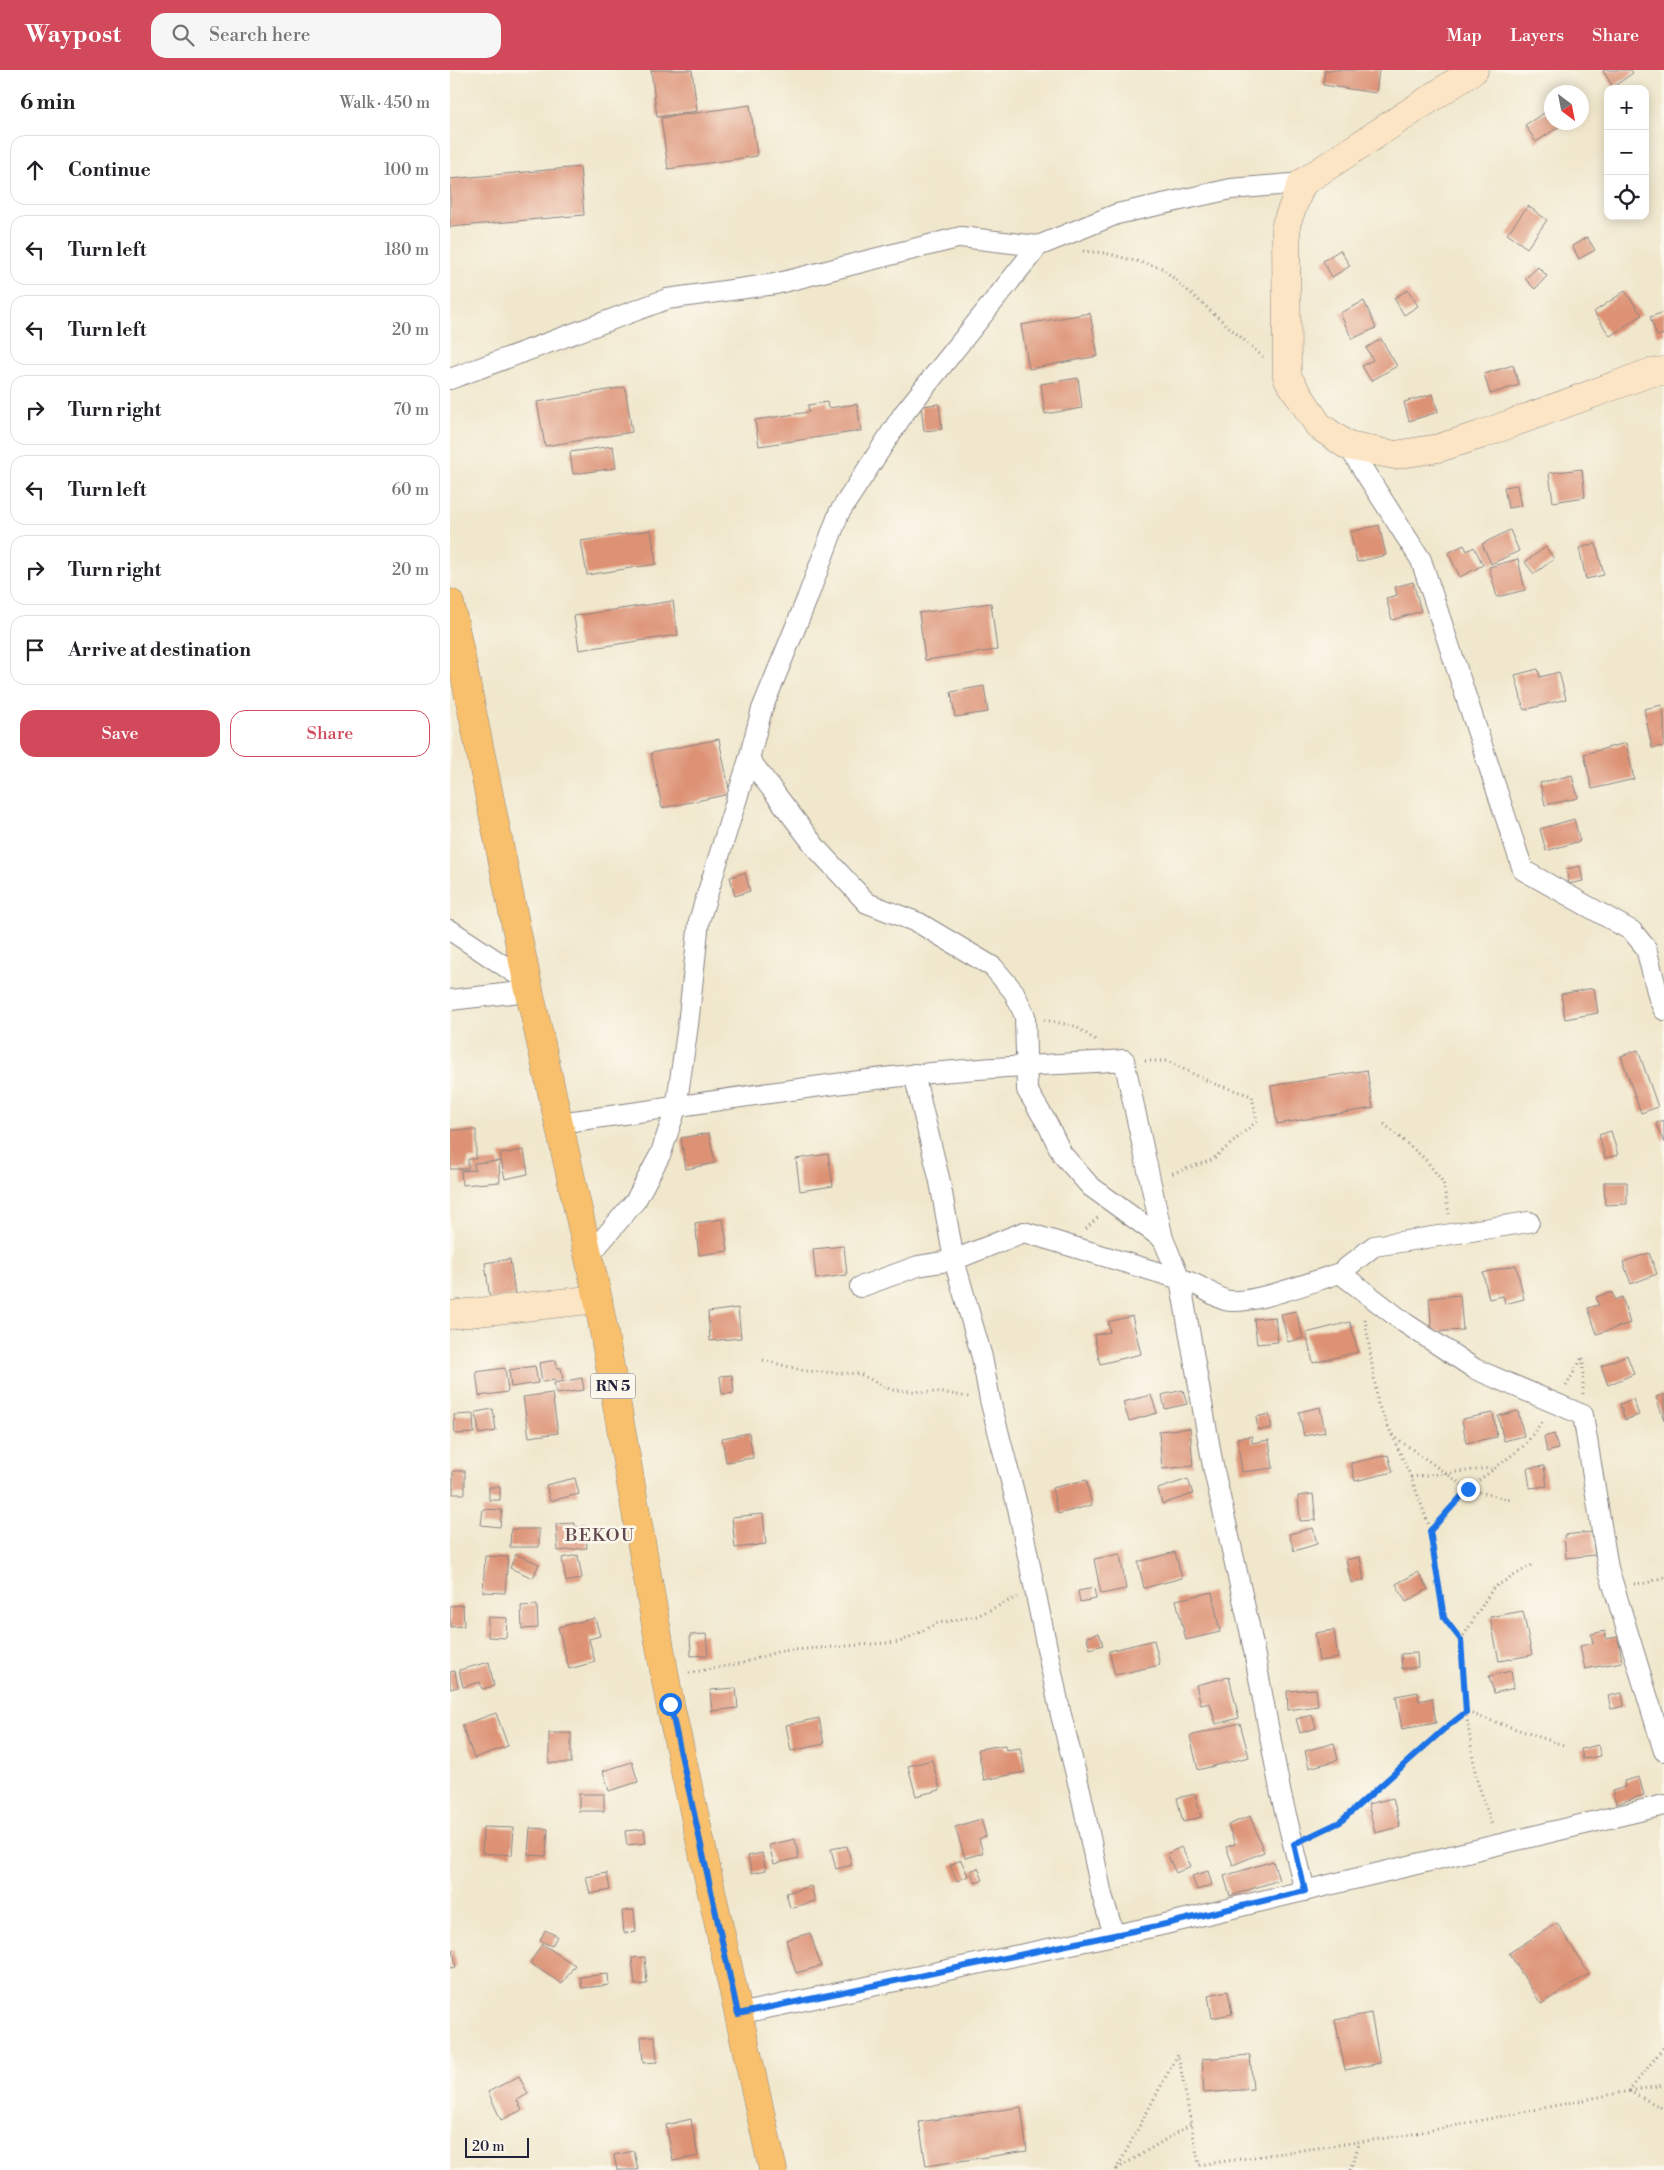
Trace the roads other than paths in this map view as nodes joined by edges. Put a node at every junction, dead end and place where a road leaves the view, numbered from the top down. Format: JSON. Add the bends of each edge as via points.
{"nodes":[{"id":1,"x":1474,"y":70,"type":"edge"},
{"id":2,"x":1302,"y":183,"type":"junction"},
{"id":3,"x":1038,"y":246,"type":"junction"},
{"id":4,"x":1664,"y":371,"type":"edge"},
{"id":5,"x":450,"y":378,"type":"edge"},
{"id":6,"x":1348,"y":446,"type":"junction"},
{"id":7,"x":450,"y":603,"type":"edge"},
{"id":8,"x":749,"y":759,"type":"junction"},
{"id":9,"x":450,"y":930,"type":"edge"},
{"id":10,"x":528,"y":986,"type":"junction"},
{"id":11,"x":450,"y":1000,"type":"edge"},
{"id":12,"x":1664,"y":1010,"type":"edge"},
{"id":13,"x":1027,"y":1067,"type":"junction"},
{"id":14,"x":914,"y":1074,"type":"junction"},
{"id":15,"x":676,"y":1108,"type":"junction"},
{"id":16,"x":559,"y":1123,"type":"junction"},
{"id":17,"x":1529,"y":1222,"type":"dead end"},
{"id":18,"x":1163,"y":1239,"type":"junction"},
{"id":19,"x":588,"y":1257,"type":"junction"},
{"id":20,"x":954,"y":1260,"type":"junction"},
{"id":21,"x":1340,"y":1273,"type":"junction"},
{"id":22,"x":1180,"y":1279,"type":"junction"},
{"id":23,"x":860,"y":1288,"type":"dead end"},
{"id":24,"x":598,"y":1300,"type":"junction"},
{"id":25,"x":450,"y":1316,"type":"edge"},
{"id":26,"x":1664,"y":1752,"type":"edge"},
{"id":27,"x":1664,"y":1805,"type":"edge"},
{"id":28,"x":1305,"y":1891,"type":"junction"},
{"id":29,"x":1114,"y":1935,"type":"junction"},
{"id":30,"x":738,"y":2014,"type":"junction"},
{"id":31,"x":773,"y":2170,"type":"edge"}],
"edges":[{"from":1,"to":2,"type":"street"},
{"from":2,"to":3,"type":"street","via":[[1231,188],[1117,214]]},
{"from":2,"to":6,"type":"street","via":[[1286,224],[1287,377],[1319,426]]},
{"from":3,"to":5,"type":"street","via":[[961,237],[775,284],[667,299]]},
{"from":3,"to":8,"type":"street","via":[[904,413],[839,513],[762,709]]},
{"from":4,"to":6,"type":"street","via":[[1440,448],[1395,455]]},
{"from":6,"to":12,"type":"street","via":[[1421,560],[1523,870],[1632,931],[1646,948]]},
{"from":7,"to":10,"type":"main road","number":"RN 5"},
{"from":8,"to":13,"type":"street","via":[[817,849],[867,903],[919,923],[993,967],[1014,992],[1025,1016]]},
{"from":8,"to":15,"type":"street","via":[[699,921]]},
{"from":9,"to":10,"type":"street"},
{"from":10,"to":11,"type":"street"},
{"from":10,"to":16,"type":"main road","number":"RN 5"},
{"from":13,"to":14,"type":"street"},
{"from":13,"to":18,"type":"street","via":[[1028,1090],[1062,1154],[1090,1186]]},
{"from":13,"to":18,"type":"street","via":[[1124,1060]]},
{"from":14,"to":15,"type":"street","via":[[788,1089]]},
{"from":14,"to":20,"type":"street","via":[[940,1182]]},
{"from":15,"to":16,"type":"street"},
{"from":15,"to":19,"type":"street","via":[[661,1153],[636,1200]]},
{"from":16,"to":19,"type":"main road","number":"RN 5"},
{"from":17,"to":21,"type":"street","via":[[1374,1246]]},
{"from":18,"to":22,"type":"street"},
{"from":19,"to":24,"type":"main road","number":"RN 5"},
{"from":20,"to":22,"type":"street","via":[[1024,1232]]},
{"from":20,"to":23,"type":"street","via":[[918,1266]]},
{"from":20,"to":29,"type":"street","via":[[982,1357],[1018,1508],[1060,1711]]},
{"from":21,"to":22,"type":"street","via":[[1254,1299],[1226,1300],[1194,1282]]},
{"from":21,"to":26,"type":"street","via":[[1405,1323],[1475,1369],[1583,1415],[1608,1568]]},
{"from":22,"to":28,"type":"street","via":[[1213,1466],[1250,1630],[1281,1795]]},
{"from":24,"to":25,"type":"street"},
{"from":24,"to":30,"type":"main road","number":"RN 5","via":[[666,1677]]},
{"from":27,"to":28,"type":"street"},
{"from":28,"to":29,"type":"street"},
{"from":29,"to":30,"type":"street"},
{"from":30,"to":31,"type":"main road","number":"RN 5"}]}
